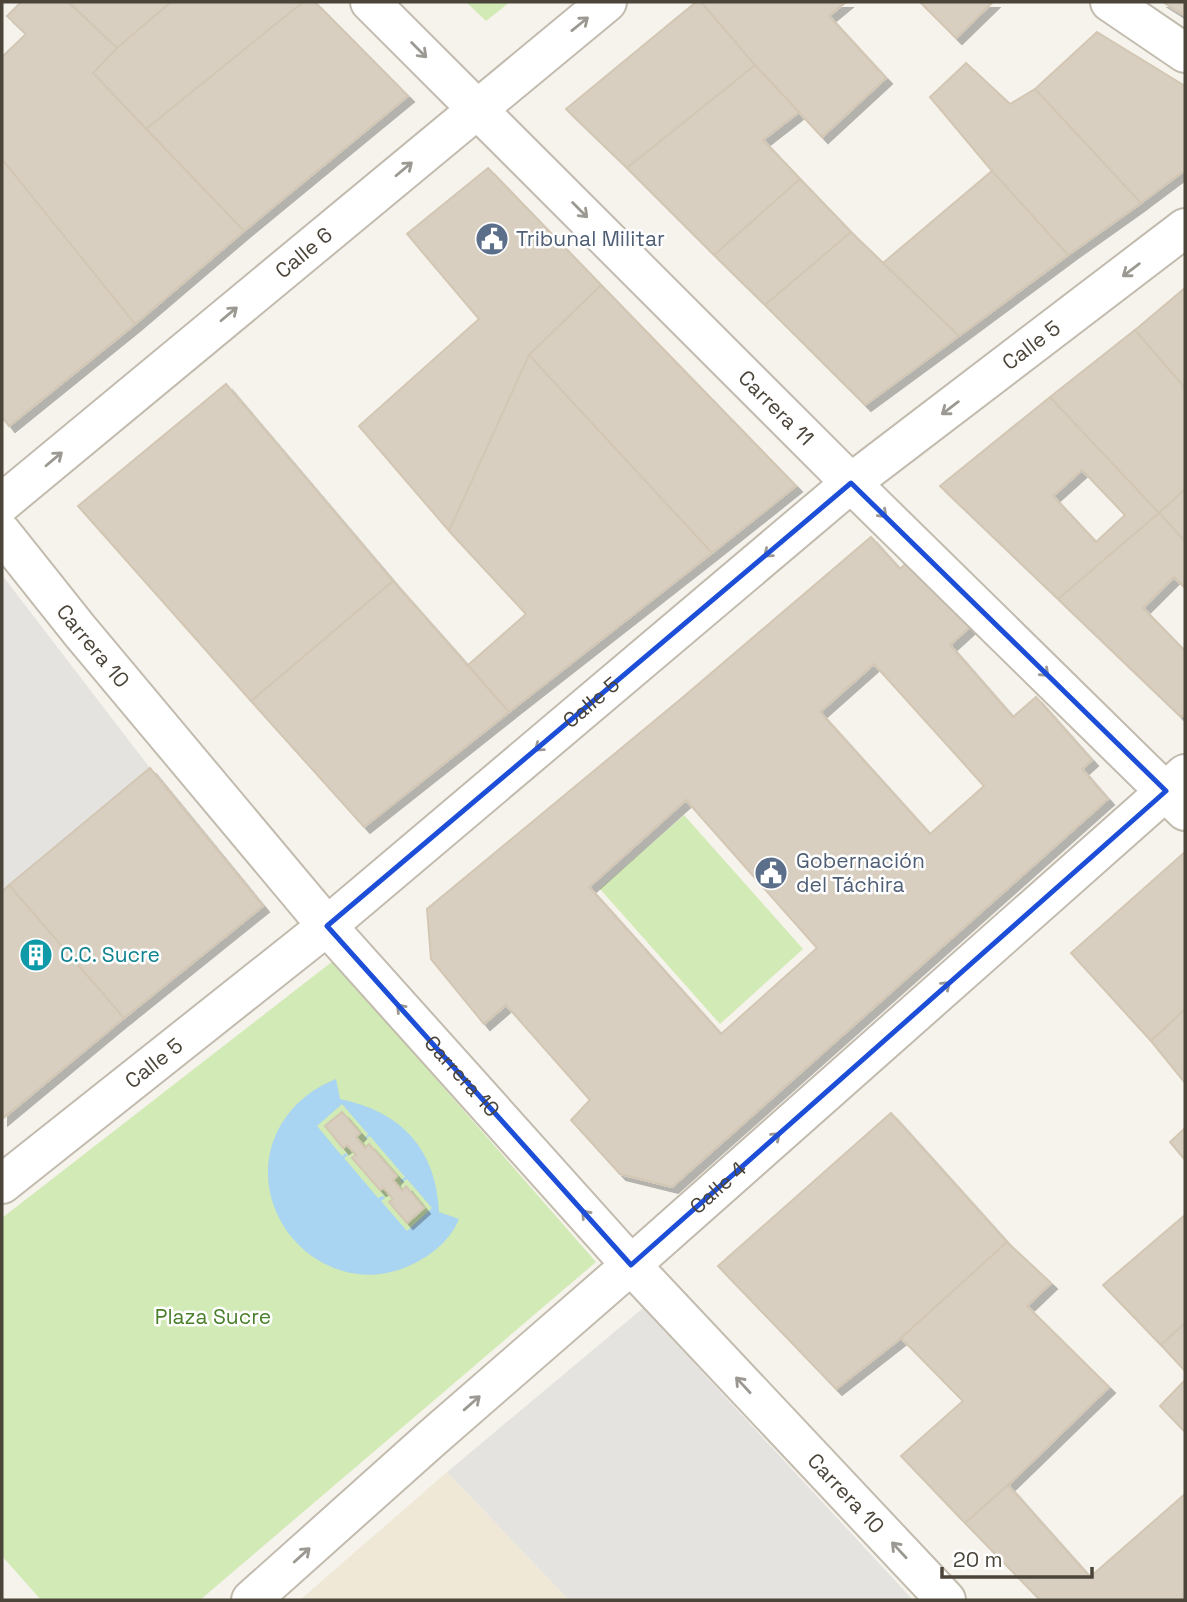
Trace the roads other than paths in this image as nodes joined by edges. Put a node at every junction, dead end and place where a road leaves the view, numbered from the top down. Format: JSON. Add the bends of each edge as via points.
{"nodes":[{"id":1,"x":370,"y":2,"type":"edge"},
{"id":2,"x":607,"y":2,"type":"edge"},
{"id":3,"x":1110,"y":2,"type":"edge"},
{"id":4,"x":1185,"y":53,"type":"edge"},
{"id":5,"x":478,"y":108,"type":"junction"},
{"id":6,"x":1185,"y":228,"type":"edge"},
{"id":7,"x":851,"y":483,"type":"junction"},
{"id":8,"x":2,"y":503,"type":"edge"},
{"id":9,"x":2,"y":533,"type":"edge"},
{"id":10,"x":1179,"y":792,"type":"edge"},
{"id":11,"x":327,"y":926,"type":"junction"},
{"id":12,"x":2,"y":1184,"type":"edge"},
{"id":13,"x":631,"y":1265,"type":"junction"},
{"id":14,"x":251,"y":1600,"type":"edge"},
{"id":15,"x":946,"y":1600,"type":"edge"}],
"edges":[{"from":1,"to":5,"type":"street","name":"Carrera 11","one_way":true},
{"from":5,"to":2,"type":"street","name":"Calle 6","one_way":true},
{"from":3,"to":4,"type":"street"},
{"from":5,"to":7,"type":"street","name":"Carrera 11","one_way":true},
{"from":8,"to":5,"type":"street","name":"Calle 6","one_way":true},
{"from":6,"to":7,"type":"street","name":"Calle 5","one_way":true},
{"from":7,"to":10,"type":"street","name":"Carrera 11","one_way":true},
{"from":7,"to":11,"type":"street","name":"Calle 5","one_way":true},
{"from":9,"to":11,"type":"street","name":"Carrera 10"},
{"from":13,"to":10,"type":"street","name":"Calle 4","one_way":true},
{"from":11,"to":12,"type":"street","name":"Calle 5"},
{"from":13,"to":11,"type":"street","name":"Carrera 10","one_way":true},
{"from":14,"to":13,"type":"street","name":"Calle 4","one_way":true},
{"from":15,"to":13,"type":"street","name":"Carrera 10","one_way":true}]}
